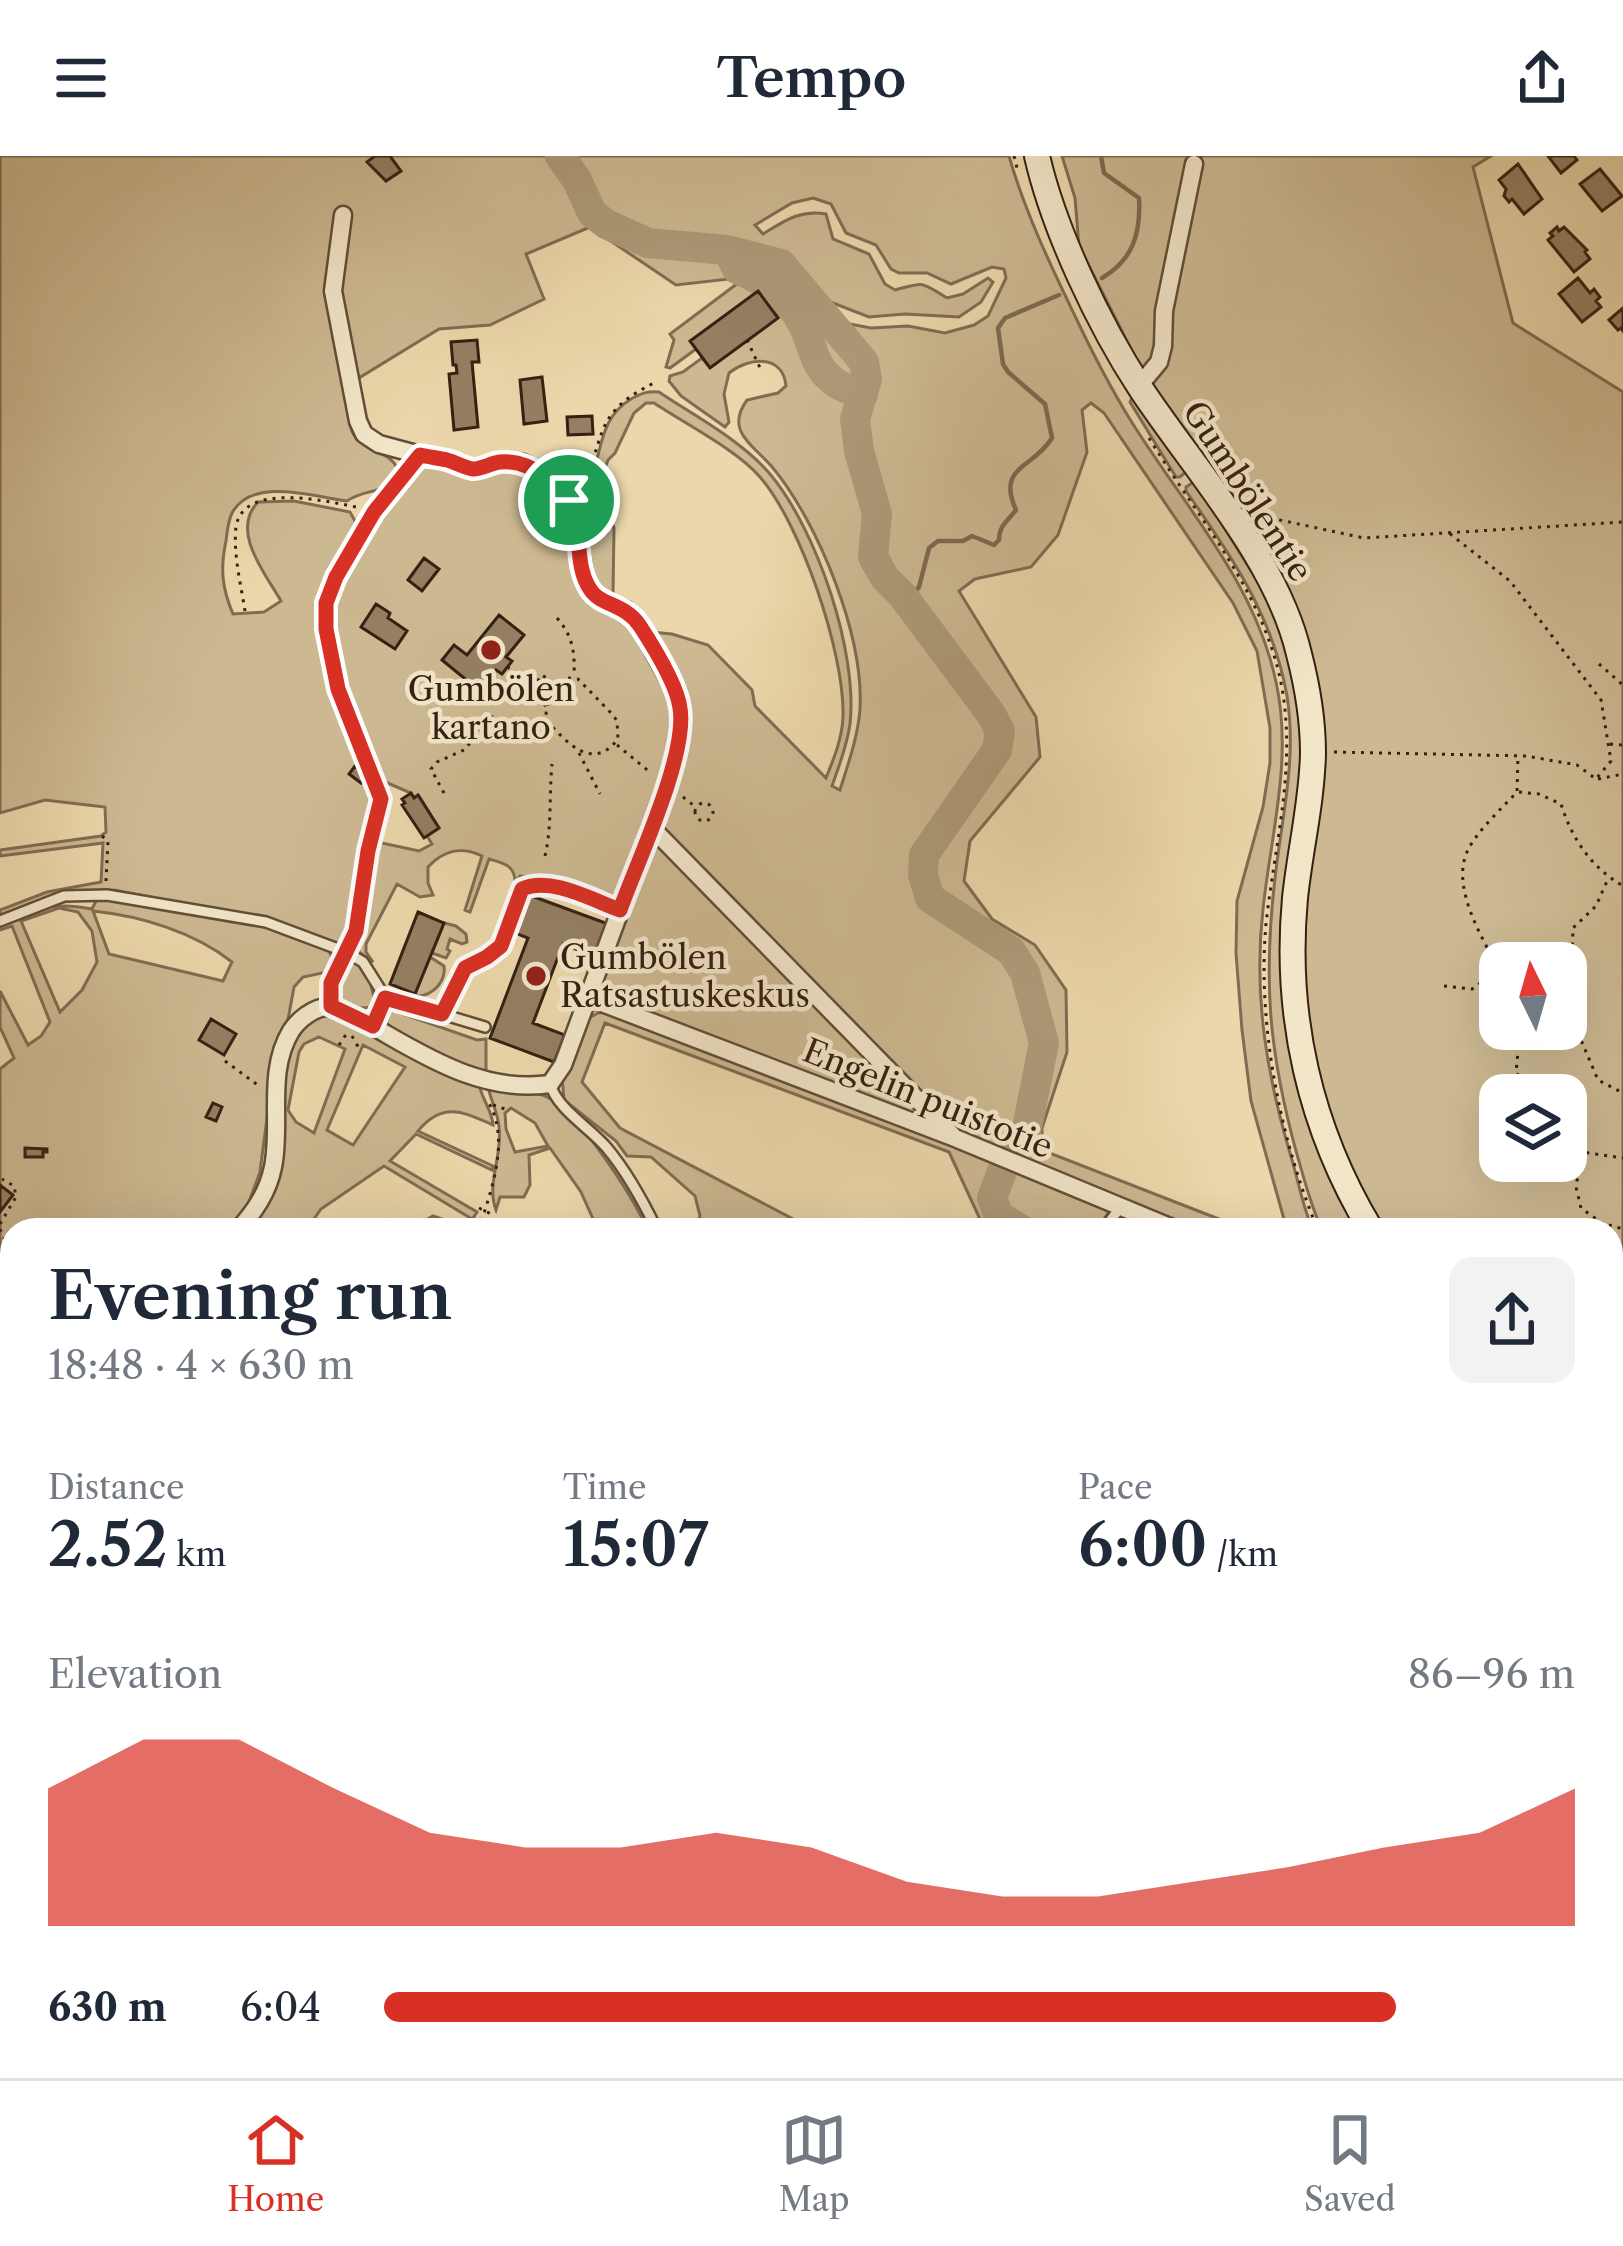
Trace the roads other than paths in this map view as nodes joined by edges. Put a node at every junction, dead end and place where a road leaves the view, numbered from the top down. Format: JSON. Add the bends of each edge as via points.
{"nodes":[{"id":1,"x":1037,"y":156,"type":"edge"},
{"id":2,"x":1194,"y":164,"type":"dead end"},
{"id":3,"x":343,"y":215,"type":"dead end"},
{"id":4,"x":1139,"y":386,"type":"junction"},
{"id":5,"x":374,"y":512,"type":"road end"},
{"id":6,"x":651,"y":826,"type":"junction"},
{"id":7,"x":620,"y":910,"type":"junction"},
{"id":8,"x":0,"y":921,"type":"edge"},
{"id":9,"x":346,"y":952,"type":"junction"},
{"id":10,"x":385,"y":998,"type":"junction"},
{"id":11,"x":590,"y":998,"type":"junction"},
{"id":12,"x":331,"y":1006,"type":"junction"},
{"id":13,"x":442,"y":1014,"type":"junction"},
{"id":14,"x":373,"y":1026,"type":"junction"},
{"id":15,"x":485,"y":1027,"type":"dead end"},
{"id":16,"x":550,"y":1084,"type":"junction"},
{"id":17,"x":955,"y":1138,"type":"junction"},
{"id":18,"x":1120,"y":1208,"type":"junction"},
{"id":19,"x":249,"y":1218,"type":"edge"},
{"id":20,"x":650,"y":1218,"type":"edge"},
{"id":21,"x":1112,"y":1218,"type":"edge"},
{"id":22,"x":1146,"y":1218,"type":"edge"},
{"id":23,"x":1364,"y":1218,"type":"edge"}],
"edges":[{"from":1,"to":4,"type":"main road","name":"Gumbölentie","via":[[1073,259]]},
{"from":2,"to":4,"type":"street","via":[[1163,346]]},
{"from":3,"to":6,"type":"street","via":[[333,291],[364,434],[474,469],[501,462],[535,469],[569,500],[585,582],[638,623],[677,694],[674,762]]},
{"from":4,"to":23,"type":"main road","name":"Gumbölentie","via":[[1258,557],[1299,651],[1313,752],[1295,897],[1294,1013],[1326,1142]]},
{"from":5,"to":9,"type":"lane","via":[[326,603],[338,689],[381,799]]},
{"from":6,"to":7,"type":"street"},
{"from":6,"to":17,"type":"street"},
{"from":7,"to":11,"type":"street"},
{"from":7,"to":13,"type":"lane","via":[[551,885],[522,889],[501,946],[465,968]]},
{"from":8,"to":9,"type":"lane","via":[[64,896],[107,895],[266,922]]},
{"from":9,"to":10,"type":"lane","via":[[363,962]]},
{"from":9,"to":12,"type":"lane","via":[[331,983]]},
{"from":10,"to":13,"type":"lane"},
{"from":10,"to":14,"type":"lane"},
{"from":11,"to":16,"type":"street"},
{"from":11,"to":17,"type":"street","name":"Engelin puistotie"},
{"from":12,"to":14,"type":"street"},
{"from":12,"to":19,"type":"street","via":[[303,1017],[282,1052],[274,1166]]},
{"from":13,"to":15,"type":"lane"},
{"from":14,"to":16,"type":"street","via":[[481,1080]]},
{"from":16,"to":20,"type":"lane","via":[[623,1169]]},
{"from":17,"to":18,"type":"street","name":"Engelin puistotie"},
{"from":18,"to":21,"type":"lane"},
{"from":18,"to":22,"type":"street","name":"Engelin puistotie"}]}
